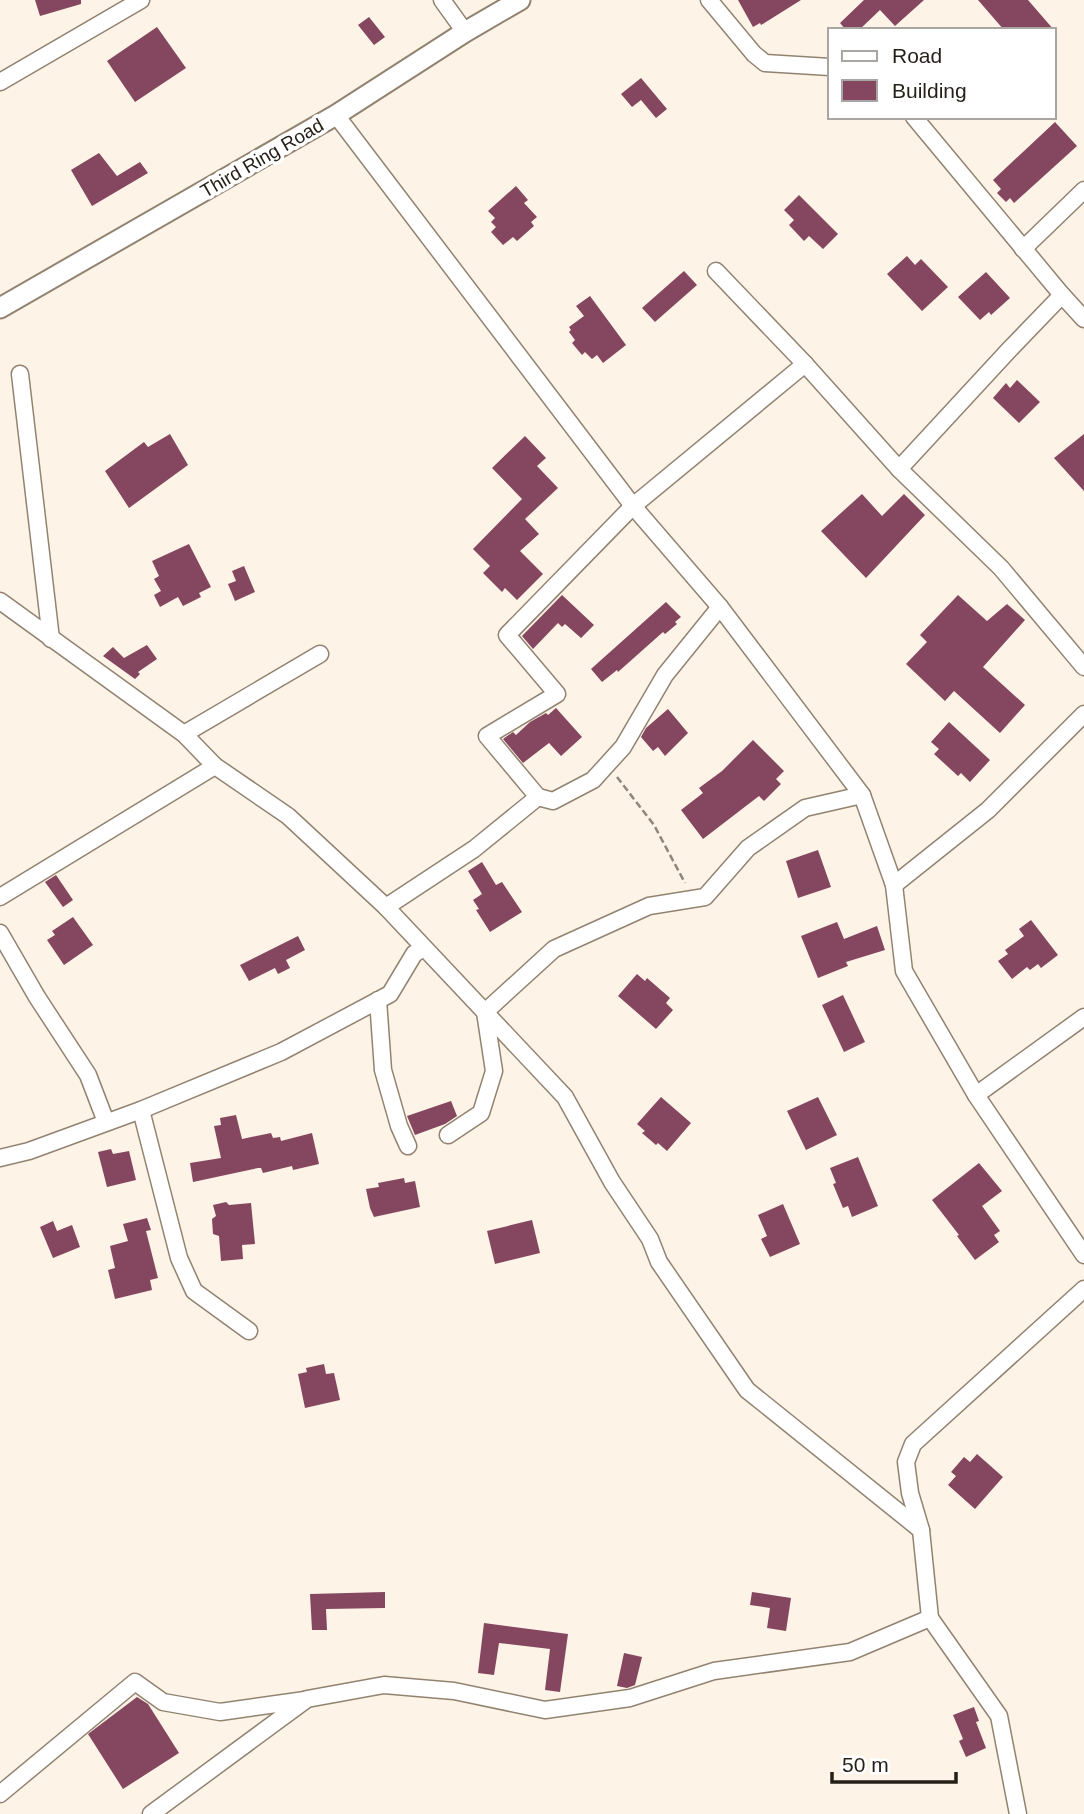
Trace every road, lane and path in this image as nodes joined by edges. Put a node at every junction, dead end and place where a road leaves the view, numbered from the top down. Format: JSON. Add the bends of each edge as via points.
{"nodes":[{"id":1,"x":442,"y":0,"type":"edge"},
{"id":2,"x":520,"y":0,"type":"edge"},
{"id":3,"x":709,"y":0,"type":"edge"},
{"id":4,"x":137,"y":1,"type":"edge"},
{"id":5,"x":465,"y":32,"type":"junction"},
{"id":6,"x":828,"y":67,"type":"edge"},
{"id":7,"x":0,"y":82,"type":"edge"},
{"id":8,"x":337,"y":115,"type":"junction"},
{"id":9,"x":916,"y":119,"type":"edge"},
{"id":10,"x":1084,"y":190,"type":"edge"},
{"id":11,"x":1023,"y":249,"type":"junction"},
{"id":12,"x":716,"y":271,"type":"dead end"},
{"id":13,"x":1062,"y":295,"type":"junction"},
{"id":14,"x":0,"y":308,"type":"edge"},
{"id":15,"x":1084,"y":319,"type":"edge"},
{"id":16,"x":805,"y":364,"type":"junction"},
{"id":17,"x":20,"y":374,"type":"dead end"},
{"id":18,"x":899,"y":469,"type":"junction"},
{"id":19,"x":633,"y":506,"type":"junction"},
{"id":20,"x":0,"y":601,"type":"edge"},
{"id":21,"x":720,"y":607,"type":"junction"},
{"id":22,"x":51,"y":639,"type":"junction"},
{"id":23,"x":320,"y":654,"type":"dead end"},
{"id":24,"x":1084,"y":667,"type":"edge"},
{"id":25,"x":1084,"y":714,"type":"edge"},
{"id":26,"x":184,"y":734,"type":"junction"},
{"id":27,"x":607,"y":764,"type":"junction"},
{"id":28,"x":215,"y":766,"type":"junction"},
{"id":29,"x":862,"y":795,"type":"junction"},
{"id":30,"x":538,"y":797,"type":"junction"},
{"id":31,"x":894,"y":885,"type":"junction"},
{"id":32,"x":0,"y":897,"type":"edge"},
{"id":33,"x":705,"y":897,"type":"junction"},
{"id":34,"x":386,"y":907,"type":"junction"},
{"id":35,"x":0,"y":933,"type":"edge"},
{"id":36,"x":423,"y":948,"type":"junction"},
{"id":37,"x":378,"y":1000,"type":"junction"},
{"id":38,"x":485,"y":1012,"type":"junction"},
{"id":39,"x":1084,"y":1017,"type":"edge"},
{"id":40,"x":975,"y":1095,"type":"junction"},
{"id":41,"x":141,"y":1110,"type":"junction"},
{"id":42,"x":106,"y":1122,"type":"junction"},
{"id":43,"x":448,"y":1135,"type":"dead end"},
{"id":44,"x":408,"y":1146,"type":"dead end"},
{"id":45,"x":0,"y":1158,"type":"edge"},
{"id":46,"x":1084,"y":1255,"type":"edge"},
{"id":47,"x":1084,"y":1289,"type":"edge"},
{"id":48,"x":249,"y":1331,"type":"dead end"},
{"id":49,"x":921,"y":1530,"type":"junction"},
{"id":50,"x":930,"y":1618,"type":"junction"},
{"id":51,"x":307,"y":1699,"type":"junction"},
{"id":52,"x":0,"y":1794,"type":"edge"},
{"id":53,"x":150,"y":1814,"type":"edge"},
{"id":54,"x":1018,"y":1814,"type":"edge"}],
"edges":[{"from":1,"to":5,"type":"street"},
{"from":2,"to":5,"type":"street","name":"Third Ring Road"},
{"from":3,"to":6,"type":"street","via":[[765,63]]},
{"from":4,"to":7,"type":"street"},
{"from":5,"to":8,"type":"street","name":"Third Ring Road"},
{"from":8,"to":14,"type":"street","name":"Third Ring Road"},
{"from":8,"to":19,"type":"street"},
{"from":9,"to":11,"type":"street"},
{"from":10,"to":11,"type":"street"},
{"from":11,"to":13,"type":"street"},
{"from":12,"to":16,"type":"street"},
{"from":13,"to":15,"type":"street"},
{"from":13,"to":18,"type":"street"},
{"from":16,"to":18,"type":"street"},
{"from":16,"to":19,"type":"street"},
{"from":17,"to":22,"type":"street"},
{"from":18,"to":24,"type":"street","via":[[1001,568]]},
{"from":19,"to":21,"type":"street"},
{"from":19,"to":30,"type":"street","via":[[507,635],[557,694],[487,736]]},
{"from":20,"to":22,"type":"street"},
{"from":21,"to":27,"type":"street","via":[[665,675],[623,747]]},
{"from":21,"to":29,"type":"street"},
{"from":22,"to":26,"type":"street"},
{"from":23,"to":26,"type":"street"},
{"from":25,"to":31,"type":"street","via":[[989,810]]},
{"from":26,"to":28,"type":"street"},
{"from":27,"to":30,"type":"street","via":[[593,780],[552,801]]},
{"from":27,"to":33,"type":"path","via":[[654,825],[685,884]]},
{"from":28,"to":32,"type":"street"},
{"from":28,"to":34,"type":"street","via":[[288,816]]},
{"from":29,"to":31,"type":"street"},
{"from":29,"to":33,"type":"street","via":[[805,808],[748,848]]},
{"from":30,"to":34,"type":"street","via":[[474,849]]},
{"from":31,"to":40,"type":"street","via":[[904,971]]},
{"from":33,"to":38,"type":"street","via":[[649,906],[554,949]]},
{"from":34,"to":36,"type":"street"},
{"from":35,"to":42,"type":"street","via":[[88,1075]]},
{"from":36,"to":37,"type":"street","via":[[414,954],[390,994]]},
{"from":36,"to":38,"type":"street"},
{"from":37,"to":41,"type":"street","via":[[281,1052]]},
{"from":37,"to":44,"type":"street","via":[[383,1070]]},
{"from":38,"to":43,"type":"street","via":[[494,1071],[481,1113]]},
{"from":38,"to":49,"type":"street","via":[[565,1097],[650,1239],[659,1262],[747,1390]]},
{"from":39,"to":40,"type":"street"},
{"from":40,"to":46,"type":"street"},
{"from":41,"to":42,"type":"street"},
{"from":41,"to":48,"type":"street","via":[[179,1258],[194,1291]]},
{"from":42,"to":45,"type":"street"},
{"from":47,"to":49,"type":"street","via":[[913,1444],[906,1462]]},
{"from":49,"to":50,"type":"street"},
{"from":50,"to":51,"type":"street","via":[[850,1652],[713,1671],[630,1698],[569,1707],[545,1710],[454,1691],[384,1685]]},
{"from":50,"to":54,"type":"street","via":[[999,1716]]},
{"from":51,"to":52,"type":"street","via":[[220,1712],[163,1702],[135,1682]]},
{"from":51,"to":53,"type":"street"}]}
